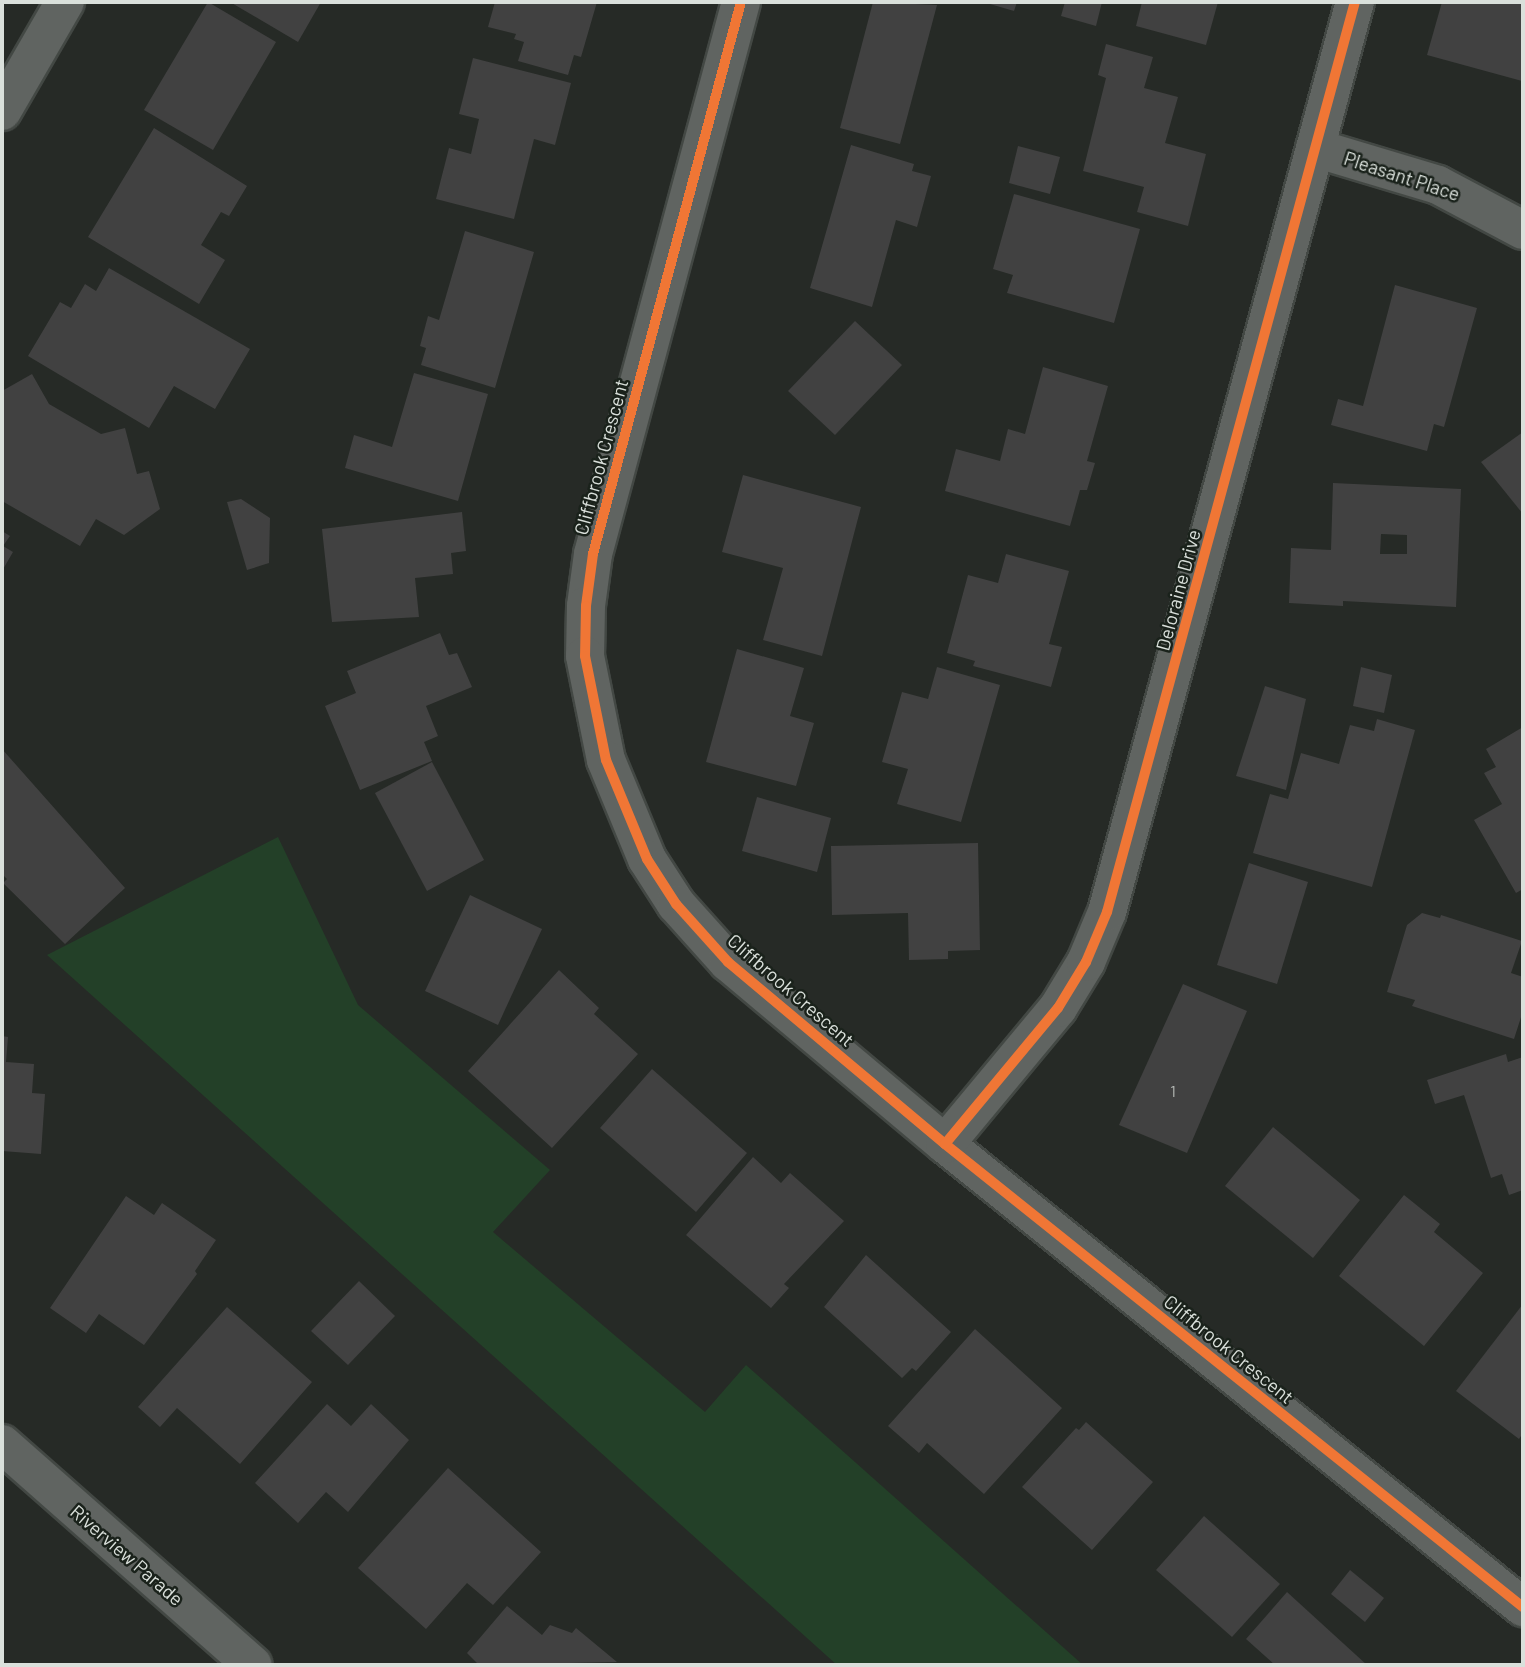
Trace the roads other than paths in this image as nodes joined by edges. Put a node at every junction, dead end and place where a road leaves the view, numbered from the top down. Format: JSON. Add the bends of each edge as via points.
{"nodes":[{"id":1,"x":65,"y":2,"type":"edge"},
{"id":2,"x":741,"y":2,"type":"edge"},
{"id":3,"x":1355,"y":2,"type":"edge"},
{"id":4,"x":2,"y":111,"type":"edge"},
{"id":5,"x":1315,"y":148,"type":"junction"},
{"id":6,"x":1523,"y":230,"type":"edge"},
{"id":7,"x":946,"y":1144,"type":"junction"},
{"id":8,"x":2,"y":1444,"type":"edge"},
{"id":9,"x":1523,"y":1607,"type":"edge"},
{"id":10,"x":253,"y":1665,"type":"edge"}],
"edges":[{"from":1,"to":4,"type":"street"},
{"from":2,"to":7,"type":"street","name":"Cliffbrook Crescent","via":[[593,554],[585,656],[592,701],[606,761],[626,816],[676,904],[728,962]]},
{"from":3,"to":5,"type":"street","name":"Deloraine Drive"},
{"from":5,"to":6,"type":"street","name":"Pleasant Place","via":[[1438,185]]},
{"from":5,"to":7,"type":"street","name":"Deloraine Drive","via":[[1125,853],[1097,937],[1058,1009]]},
{"from":7,"to":9,"type":"street","name":"Cliffbrook Crescent"},
{"from":8,"to":10,"type":"street","name":"Riverview Parade"}]}
